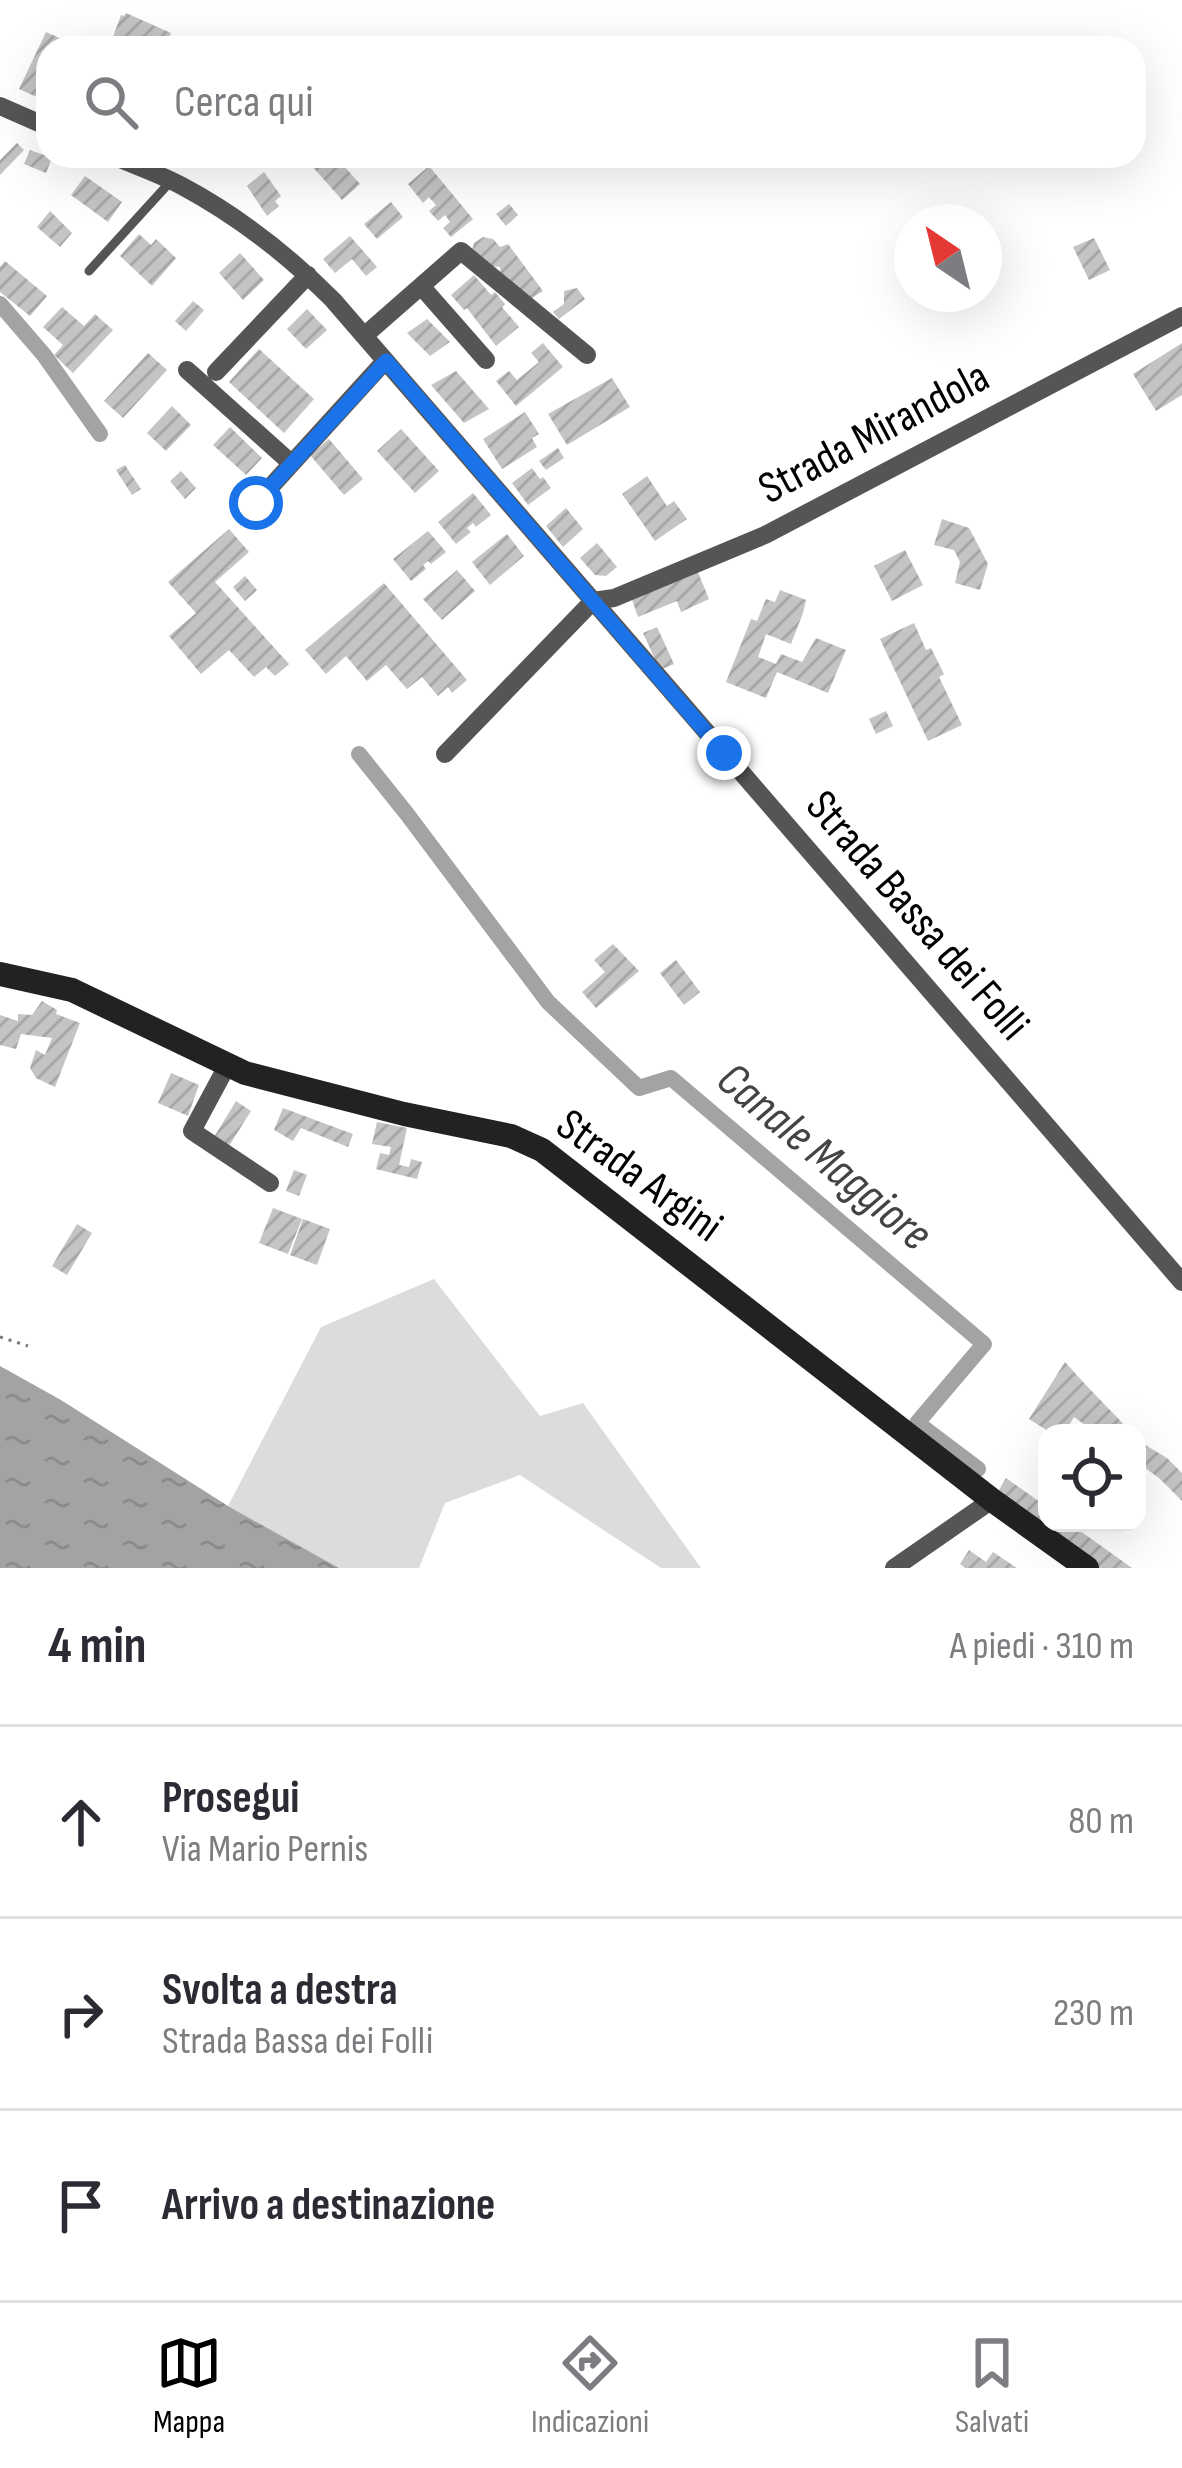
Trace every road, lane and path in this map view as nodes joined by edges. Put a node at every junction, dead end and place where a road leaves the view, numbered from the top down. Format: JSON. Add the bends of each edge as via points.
{"nodes":[{"id":1,"x":0,"y":106,"type":"edge"},
{"id":2,"x":36,"y":122,"type":"edge"},
{"id":3,"x":140,"y":168,"type":"edge"},
{"id":4,"x":171,"y":181,"type":"junction"},
{"id":5,"x":89,"y":271,"type":"dead end"},
{"id":6,"x":308,"y":275,"type":"junction"},
{"id":7,"x":421,"y":286,"type":"junction"},
{"id":8,"x":1182,"y":316,"type":"edge"},
{"id":9,"x":364,"y":336,"type":"junction"},
{"id":10,"x":586,"y":355,"type":"dead end"},
{"id":11,"x":485,"y":360,"type":"dead end"},
{"id":12,"x":386,"y":361,"type":"junction"},
{"id":13,"x":187,"y":370,"type":"dead end"},
{"id":14,"x":216,"y":372,"type":"dead end"},
{"id":15,"x":291,"y":463,"type":"junction"},
{"id":16,"x":256,"y":503,"type":"dead end"},
{"id":17,"x":593,"y":601,"type":"junction"},
{"id":18,"x":445,"y":754,"type":"dead end"},
{"id":19,"x":0,"y":974,"type":"edge"},
{"id":20,"x":228,"y":1064,"type":"junction"},
{"id":21,"x":270,"y":1183,"type":"dead end"},
{"id":22,"x":1182,"y":1282,"type":"edge"},
{"id":23,"x":0,"y":1337,"type":"edge"},
{"id":24,"x":28,"y":1346,"type":"dead end"},
{"id":25,"x":992,"y":1500,"type":"junction"},
{"id":26,"x":893,"y":1568,"type":"edge"},
{"id":27,"x":1087,"y":1568,"type":"edge"}],
"edges":[{"from":1,"to":2,"type":"street"},
{"from":3,"to":4,"type":"street","name":"Strada Bassa dei Folli"},
{"from":4,"to":5,"type":"lane"},
{"from":4,"to":6,"type":"street","name":"Strada Bassa dei Folli"},
{"from":6,"to":9,"type":"street","name":"Strada Bassa dei Folli"},
{"from":6,"to":14,"type":"street"},
{"from":7,"to":9,"type":"street"},
{"from":7,"to":10,"type":"street","via":[[461,251]]},
{"from":7,"to":11,"type":"street"},
{"from":8,"to":17,"type":"street","name":"Strada Mirandola","via":[[765,535]]},
{"from":9,"to":12,"type":"street","name":"Strada Bassa dei Folli"},
{"from":12,"to":15,"type":"street"},
{"from":12,"to":17,"type":"street","name":"Strada Bassa dei Folli"},
{"from":13,"to":15,"type":"street"},
{"from":15,"to":16,"type":"street"},
{"from":17,"to":18,"type":"street"},
{"from":17,"to":22,"type":"street","name":"Strada Bassa dei Folli"},
{"from":19,"to":20,"type":"main road","name":"Strada Argini","via":[[72,990]]},
{"from":20,"to":21,"type":"street","via":[[192,1131]]},
{"from":20,"to":25,"type":"main road","name":"Strada Argini","via":[[542,1150]]},
{"from":23,"to":24,"type":"path"},
{"from":25,"to":26,"type":"street"},
{"from":25,"to":27,"type":"main road","name":"Strada Argini"}]}
